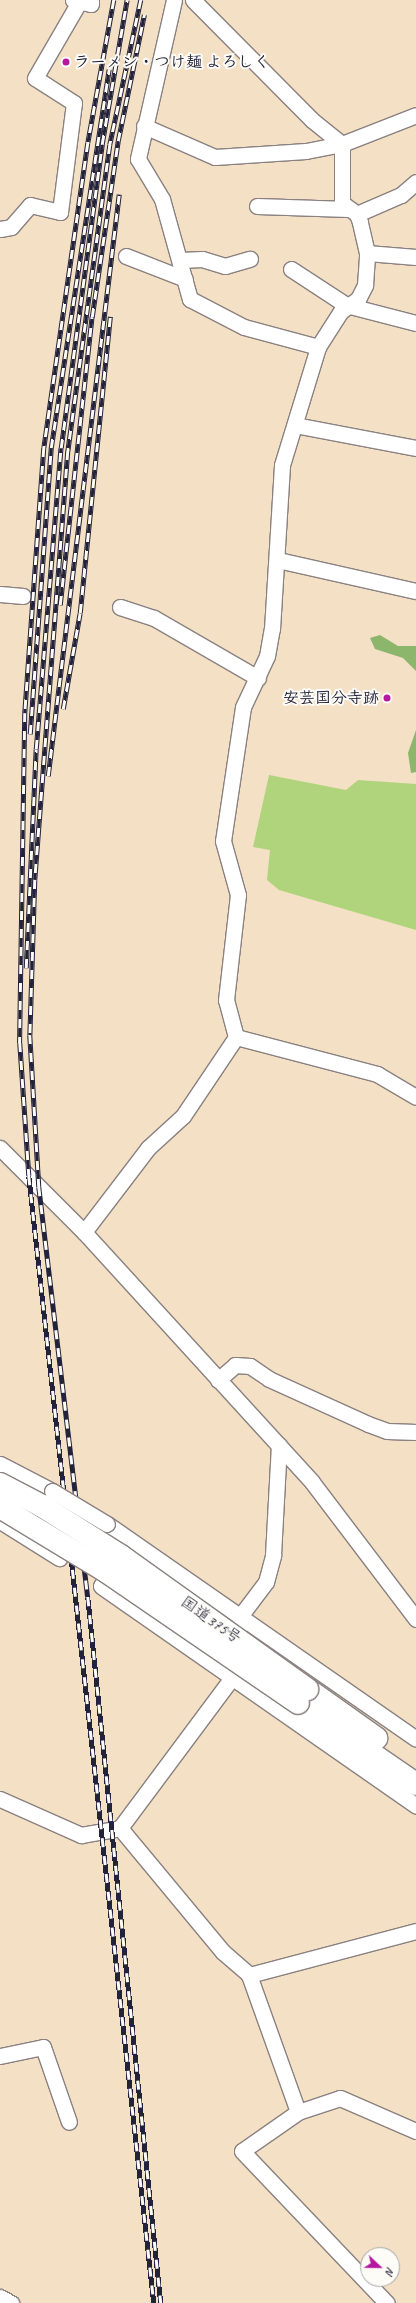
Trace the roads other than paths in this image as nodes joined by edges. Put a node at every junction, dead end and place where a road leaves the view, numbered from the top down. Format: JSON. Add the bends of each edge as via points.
{"nodes":[{"id":1,"x":174,"y":0,"type":"edge"},
{"id":2,"x":193,"y":0,"type":"edge"},
{"id":3,"x":81,"y":1,"type":"edge"},
{"id":4,"x":416,"y":115,"type":"edge"},
{"id":5,"x":144,"y":126,"type":"junction"},
{"id":6,"x":342,"y":144,"type":"junction"},
{"id":7,"x":416,"y":182,"type":"edge"},
{"id":8,"x":257,"y":206,"type":"dead end"},
{"id":9,"x":352,"y":212,"type":"junction"},
{"id":10,"x":0,"y":229,"type":"edge"},
{"id":11,"x":368,"y":253,"type":"junction"},
{"id":12,"x":126,"y":256,"type":"dead end"},
{"id":13,"x":416,"y":258,"type":"edge"},
{"id":14,"x":250,"y":259,"type":"dead end"},
{"id":15,"x":181,"y":260,"type":"junction"},
{"id":16,"x":291,"y":269,"type":"dead end"},
{"id":17,"x":185,"y":279,"type":"junction"},
{"id":18,"x":346,"y":305,"type":"junction"},
{"id":19,"x":416,"y":323,"type":"edge"},
{"id":20,"x":318,"y":347,"type":"junction"},
{"id":21,"x":295,"y":425,"type":"junction"},
{"id":22,"x":416,"y":448,"type":"edge"},
{"id":23,"x":278,"y":560,"type":"junction"},
{"id":24,"x":416,"y":591,"type":"edge"},
{"id":25,"x":0,"y":594,"type":"edge"},
{"id":26,"x":23,"y":596,"type":"dead end"},
{"id":27,"x":120,"y":607,"type":"dead end"},
{"id":28,"x":258,"y":678,"type":"junction"},
{"id":29,"x":236,"y":1037,"type":"junction"},
{"id":30,"x":416,"y":1097,"type":"edge"},
{"id":31,"x":0,"y":1148,"type":"edge"},
{"id":32,"x":84,"y":1232,"type":"junction"},
{"id":33,"x":218,"y":1380,"type":"junction"},
{"id":34,"x":416,"y":1432,"type":"edge"},
{"id":35,"x":279,"y":1445,"type":"junction"},
{"id":36,"x":3,"y":1472,"type":"edge"},
{"id":37,"x":0,"y":1491,"type":"edge"},
{"id":38,"x":0,"y":1507,"type":"edge"},
{"id":39,"x":0,"y":1521,"type":"edge"},
{"id":40,"x":131,"y":1543,"type":"junction"},
{"id":41,"x":59,"y":1558,"type":"dead end"},
{"id":42,"x":241,"y":1615,"type":"junction"},
{"id":43,"x":416,"y":1619,"type":"edge"},
{"id":44,"x":232,"y":1678,"type":"junction"},
{"id":45,"x":303,"y":1696,"type":"junction"},
{"id":46,"x":416,"y":1739,"type":"edge"},
{"id":47,"x":416,"y":1766,"type":"edge"},
{"id":48,"x":416,"y":1784,"type":"edge"},
{"id":49,"x":0,"y":1799,"type":"edge"},
{"id":50,"x":416,"y":1806,"type":"edge"},
{"id":51,"x":120,"y":1828,"type":"junction"},
{"id":52,"x":416,"y":1931,"type":"edge"},
{"id":53,"x":249,"y":1975,"type":"junction"},
{"id":54,"x":0,"y":2056,"type":"edge"},
{"id":55,"x":298,"y":2112,"type":"junction"},
{"id":56,"x":69,"y":2122,"type":"dead end"},
{"id":57,"x":416,"y":2131,"type":"edge"},
{"id":58,"x":0,"y":2297,"type":"edge"},
{"id":59,"x":11,"y":2303,"type":"edge"},
{"id":60,"x":387,"y":2303,"type":"edge"}],
"edges":[{"from":1,"to":5,"type":"street"},
{"from":2,"to":6,"type":"street","via":[[312,120]]},
{"from":3,"to":10,"type":"street","via":[[35,78],[74,103],[60,212],[30,205],[11,227]]},
{"from":4,"to":6,"type":"street"},
{"from":5,"to":6,"type":"street","via":[[215,157],[306,151]]},
{"from":5,"to":15,"type":"street","via":[[138,160],[162,200]]},
{"from":6,"to":9,"type":"street","via":[[342,203]]},
{"from":7,"to":9,"type":"street","via":[[401,195]]},
{"from":8,"to":9,"type":"street"},
{"from":9,"to":11,"type":"street"},
{"from":11,"to":13,"type":"street"},
{"from":11,"to":18,"type":"street","via":[[365,286],[358,299]]},
{"from":12,"to":17,"type":"street"},
{"from":14,"to":15,"type":"street","via":[[225,266],[202,259]]},
{"from":15,"to":17,"type":"street"},
{"from":16,"to":18,"type":"street"},
{"from":17,"to":20,"type":"street","via":[[190,299],[244,326]]},
{"from":18,"to":19,"type":"street"},
{"from":18,"to":20,"type":"street"},
{"from":20,"to":21,"type":"street"},
{"from":21,"to":22,"type":"street"},
{"from":21,"to":23,"type":"street","via":[[282,465]]},
{"from":23,"to":24,"type":"street"},
{"from":23,"to":28,"type":"street","via":[[272,629]]},
{"from":25,"to":26,"type":"street"},
{"from":27,"to":28,"type":"street","via":[[154,618]]},
{"from":28,"to":29,"type":"street","via":[[243,707],[223,841],[238,896],[226,1000]]},
{"from":29,"to":30,"type":"street","via":[[377,1074]]},
{"from":29,"to":32,"type":"street","via":[[183,1116],[148,1148]]},
{"from":31,"to":32,"type":"street"},
{"from":32,"to":33,"type":"street"},
{"from":33,"to":34,"type":"street","via":[[235,1365],[250,1366],[269,1379],[368,1424],[387,1431]]},
{"from":33,"to":35,"type":"street"},
{"from":35,"to":42,"type":"street","via":[[272,1555],[266,1582]]},
{"from":35,"to":43,"type":"street","via":[[312,1482]]},
{"from":36,"to":37,"type":"street"},
{"from":36,"to":40,"type":"street","bridge":true,"via":[[52,1491],[107,1524]]},
{"from":36,"to":45,"type":"highway","name":"国道375号","bridge":true,"via":[[42,1506],[121,1556]]},
{"from":38,"to":45,"type":"highway","name":"国道375号","bridge":true},
{"from":39,"to":41,"type":"street"},
{"from":40,"to":42,"type":"street"},
{"from":40,"to":44,"type":"street","via":[[101,1586]]},
{"from":42,"to":44,"type":"street"},
{"from":42,"to":46,"type":"street"},
{"from":44,"to":50,"type":"street"},
{"from":44,"to":51,"type":"street"},
{"from":45,"to":47,"type":"highway","name":"国道375号"},
{"from":45,"to":48,"type":"highway","name":"国道375号"},
{"from":49,"to":51,"type":"street","via":[[81,1835]]},
{"from":51,"to":53,"type":"street","via":[[223,1952]]},
{"from":52,"to":53,"type":"street"},
{"from":53,"to":55,"type":"street"},
{"from":54,"to":56,"type":"street","via":[[43,2047]]},
{"from":55,"to":57,"type":"street","via":[[340,2098]]},
{"from":55,"to":60,"type":"street","via":[[242,2151]]},
{"from":58,"to":59,"type":"street"}]}
